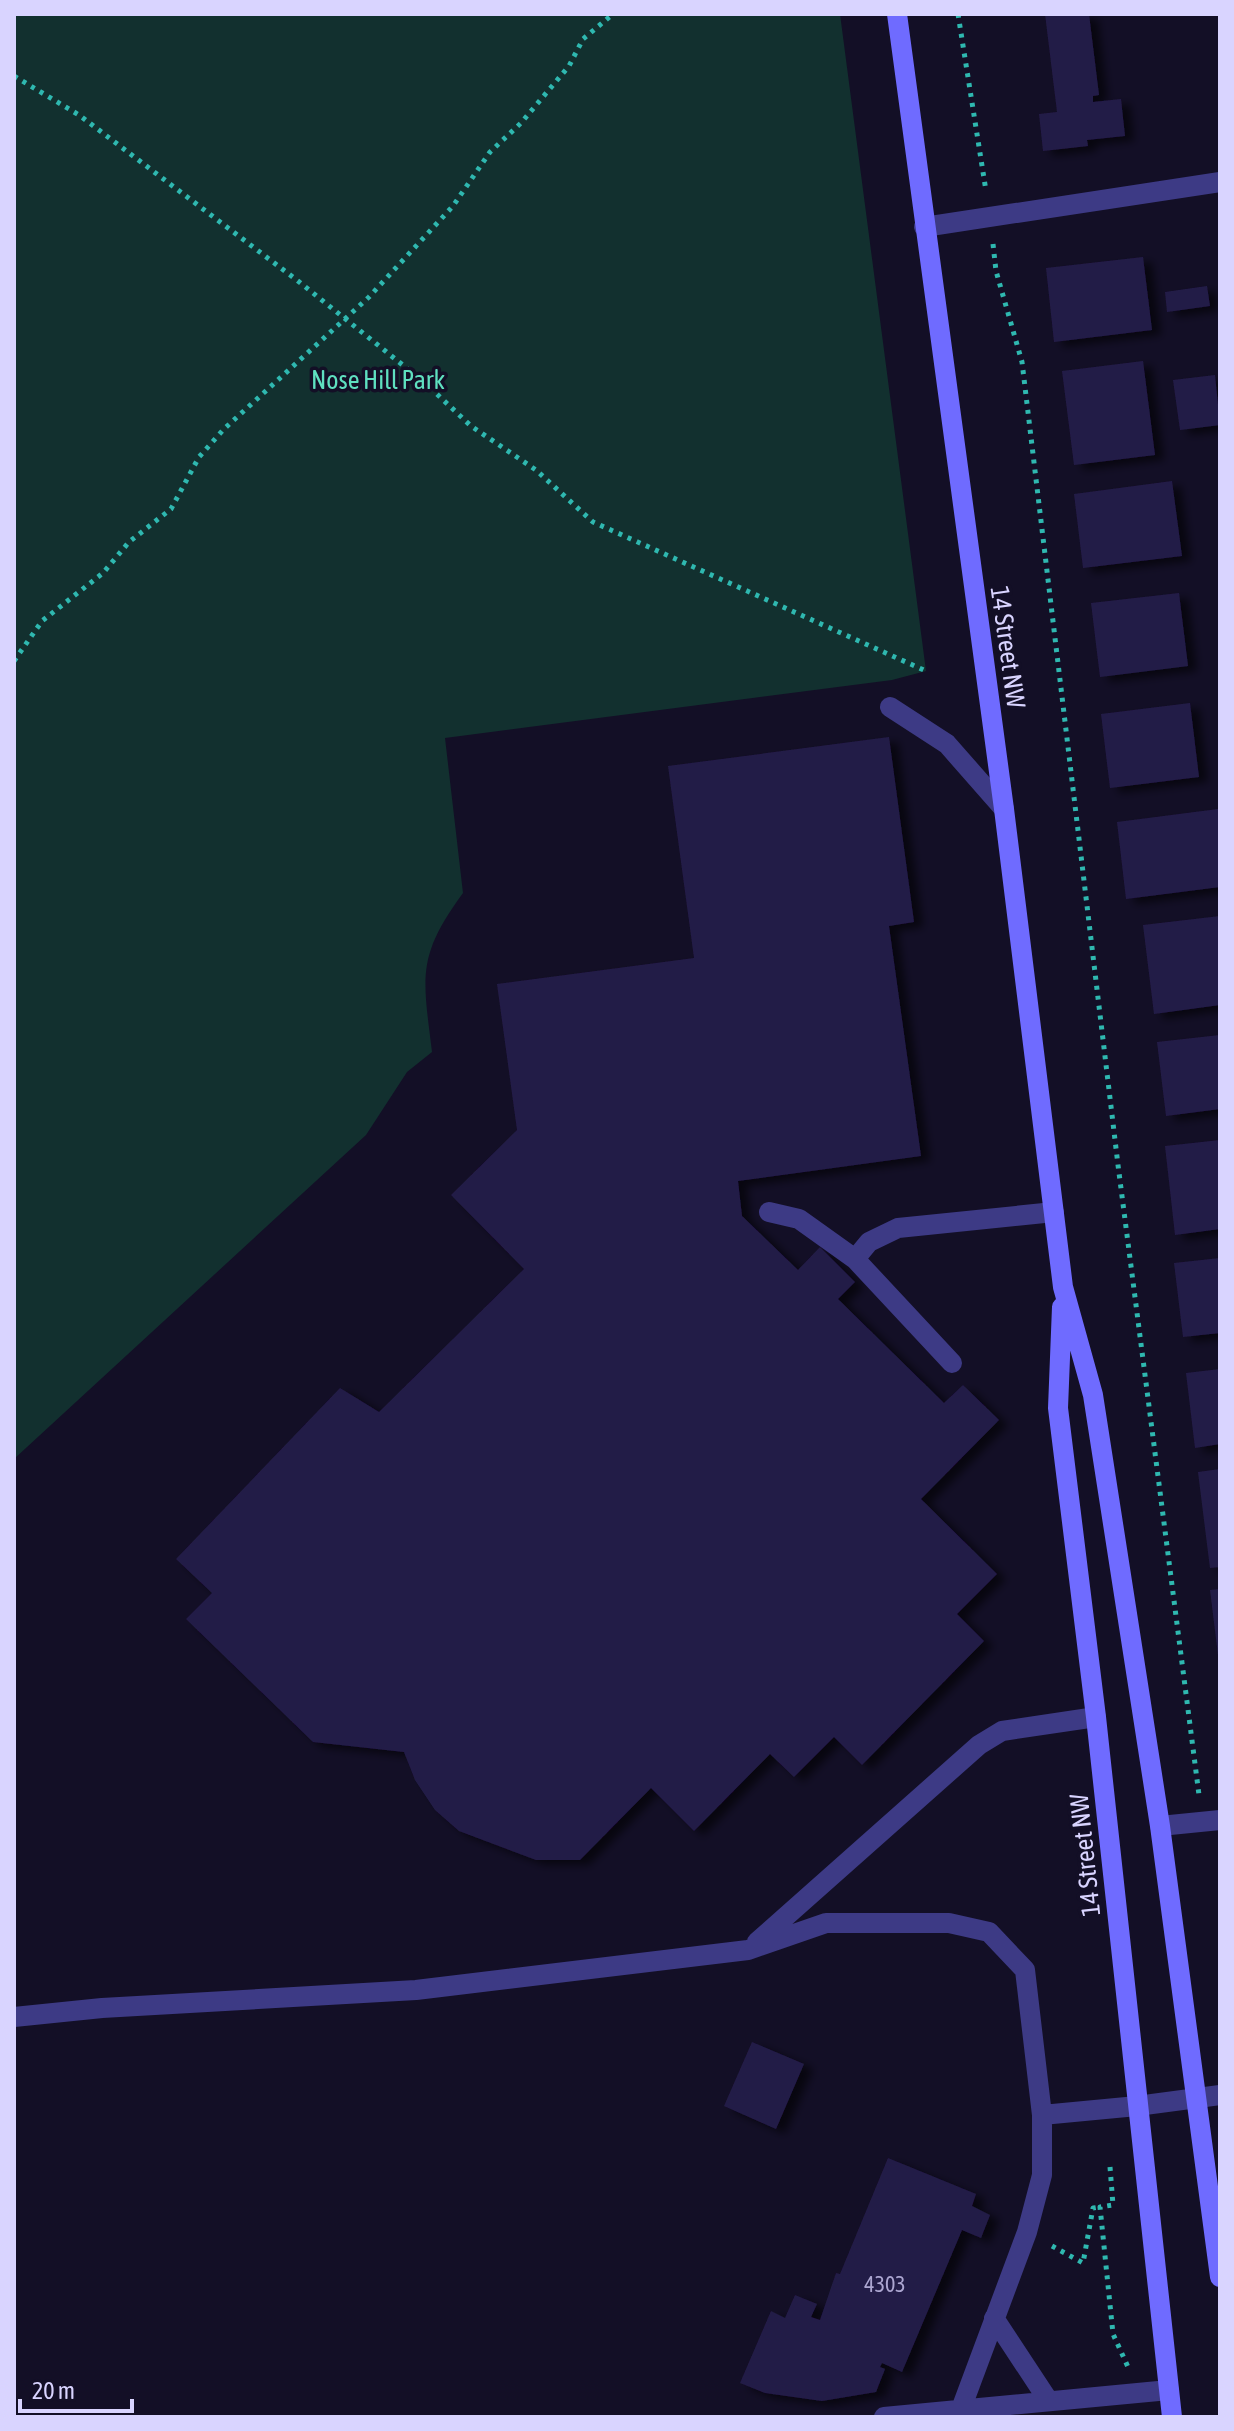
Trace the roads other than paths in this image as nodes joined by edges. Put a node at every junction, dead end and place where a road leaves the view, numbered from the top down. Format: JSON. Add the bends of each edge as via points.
{"nodes":[{"id":1,"x":897,"y":14,"type":"edge"},
{"id":2,"x":1220,"y":182,"type":"edge"},
{"id":3,"x":924,"y":227,"type":"junction"},
{"id":4,"x":890,"y":707,"type":"dead end"},
{"id":5,"x":1004,"y":809,"type":"junction"},
{"id":6,"x":769,"y":1212,"type":"dead end"},
{"id":7,"x":1054,"y":1212,"type":"junction"},
{"id":8,"x":855,"y":1259,"type":"junction"},
{"id":9,"x":1063,"y":1287,"type":"junction"},
{"id":10,"x":952,"y":1363,"type":"dead end"},
{"id":11,"x":1096,"y":1717,"type":"junction"},
{"id":12,"x":1220,"y":1820,"type":"edge"},
{"id":13,"x":1160,"y":1826,"type":"junction"},
{"id":14,"x":748,"y":1950,"type":"junction"},
{"id":15,"x":14,"y":2017,"type":"edge"},
{"id":16,"x":1220,"y":2095,"type":"edge"},
{"id":17,"x":1196,"y":2098,"type":"junction"},
{"id":18,"x":1137,"y":2106,"type":"junction"},
{"id":19,"x":1042,"y":2115,"type":"junction"},
{"id":20,"x":1220,"y":2277,"type":"edge"},
{"id":21,"x":994,"y":2318,"type":"junction"},
{"id":22,"x":1169,"y":2390,"type":"junction"},
{"id":23,"x":1048,"y":2400,"type":"junction"},
{"id":24,"x":961,"y":2409,"type":"junction"},
{"id":25,"x":884,"y":2417,"type":"edge"},
{"id":26,"x":1172,"y":2417,"type":"edge"}],
"edges":[{"from":1,"to":3,"type":"main road","name":"14 Street NW"},
{"from":2,"to":3,"type":"street"},
{"from":3,"to":5,"type":"main road","name":"14 Street NW"},
{"from":4,"to":5,"type":"street","via":[[947,744]]},
{"from":5,"to":7,"type":"main road","name":"14 Street NW"},
{"from":6,"to":8,"type":"street","via":[[799,1219]]},
{"from":7,"to":8,"type":"street","via":[[898,1228],[869,1242]]},
{"from":7,"to":9,"type":"main road","name":"14 Street NW"},
{"from":8,"to":10,"type":"street"},
{"from":9,"to":11,"type":"main road","name":"14 Street NW","via":[[1058,1408]]},
{"from":9,"to":13,"type":"main road","name":"14 Street NW","via":[[1093,1395]]},
{"from":11,"to":14,"type":"street","via":[[1002,1731],[979,1745]]},
{"from":11,"to":18,"type":"main road","name":"14 Street NW"},
{"from":12,"to":13,"type":"street"},
{"from":13,"to":17,"type":"main road","name":"14 Street NW"},
{"from":14,"to":15,"type":"street","via":[[416,1990]]},
{"from":14,"to":19,"type":"street","via":[[826,1923],[949,1923],[989,1932],[1025,1970]]},
{"from":16,"to":17,"type":"street"},
{"from":17,"to":18,"type":"street"},
{"from":17,"to":20,"type":"main road","name":"14 Street NW"},
{"from":18,"to":19,"type":"street"},
{"from":18,"to":22,"type":"main road","name":"14 Street NW"},
{"from":19,"to":21,"type":"street","via":[[1042,2175]]},
{"from":21,"to":23,"type":"street"},
{"from":21,"to":24,"type":"street"},
{"from":22,"to":23,"type":"street"},
{"from":22,"to":26,"type":"main road","name":"14 Street NW"},
{"from":23,"to":24,"type":"street"},
{"from":24,"to":25,"type":"street"}]}
